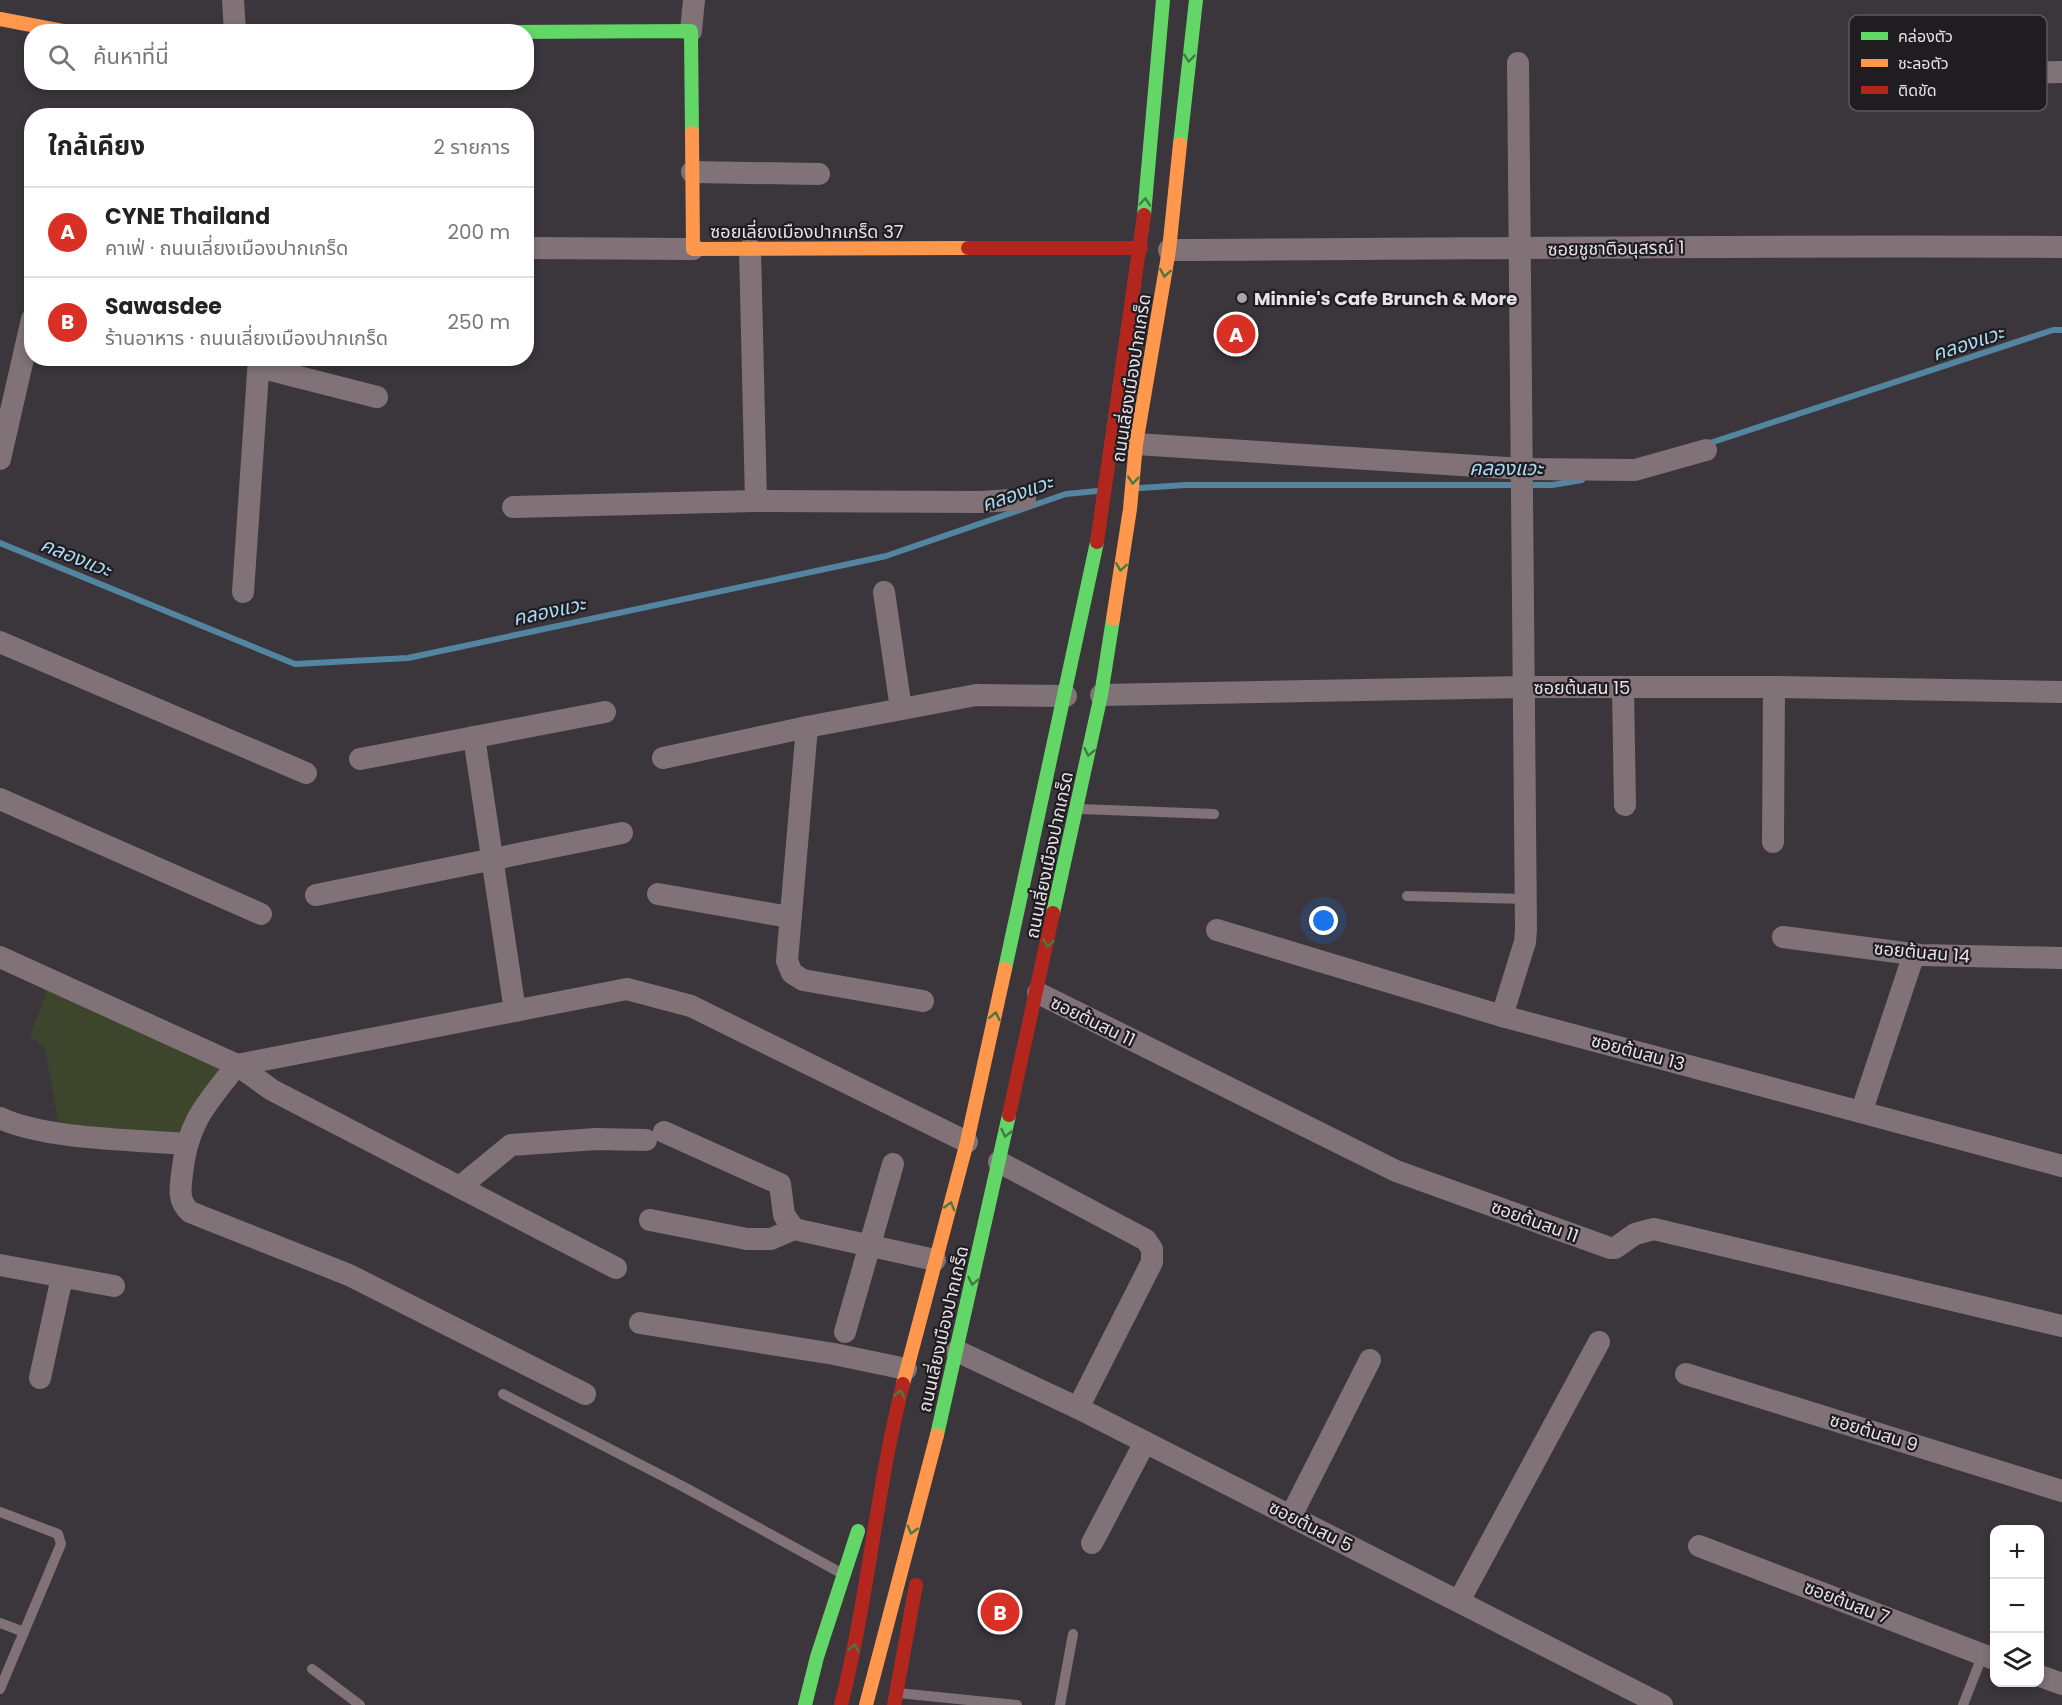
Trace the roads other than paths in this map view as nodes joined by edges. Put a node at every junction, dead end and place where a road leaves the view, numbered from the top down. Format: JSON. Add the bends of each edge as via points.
{"nodes":[{"id":1,"x":233,"y":0,"type":"edge"},
{"id":2,"x":694,"y":0,"type":"edge"},
{"id":3,"x":1163,"y":0,"type":"edge"},
{"id":4,"x":1196,"y":0,"type":"edge"},
{"id":5,"x":0,"y":19,"type":"edge"},
{"id":6,"x":26,"y":24,"type":"edge"},
{"id":7,"x":234,"y":24,"type":"edge"},
{"id":8,"x":691,"y":31,"type":"junction"},
{"id":9,"x":534,"y":32,"type":"edge"},
{"id":10,"x":1518,"y":63,"type":"dead end"},
{"id":11,"x":2047,"y":72,"type":"edge"},
{"id":12,"x":2062,"y":72,"type":"edge"},
{"id":13,"x":692,"y":172,"type":"junction"},
{"id":14,"x":819,"y":174,"type":"dead end"},
{"id":15,"x":534,"y":248,"type":"edge"},
{"id":16,"x":1141,"y":248,"type":"junction"},
{"id":17,"x":2062,"y":248,"type":"edge"},
{"id":18,"x":693,"y":249,"type":"junction"},
{"id":19,"x":750,"y":249,"type":"junction"},
{"id":20,"x":1521,"y":249,"type":"junction"},
{"id":21,"x":1169,"y":250,"type":"junction"},
{"id":22,"x":24,"y":354,"type":"edge"},
{"id":23,"x":259,"y":366,"type":"edge"},
{"id":24,"x":269,"y":366,"type":"edge"},
{"id":25,"x":377,"y":397,"type":"dead end"},
{"id":26,"x":1136,"y":447,"type":"junction"},
{"id":27,"x":1706,"y":450,"type":"dead end"},
{"id":28,"x":0,"y":459,"type":"edge"},
{"id":29,"x":1523,"y":472,"type":"junction"},
{"id":30,"x":1025,"y":499,"type":"dead end"},
{"id":31,"x":756,"y":501,"type":"junction"},
{"id":32,"x":513,"y":507,"type":"dead end"},
{"id":33,"x":884,"y":591,"type":"dead end"},
{"id":34,"x":243,"y":592,"type":"dead end"},
{"id":35,"x":0,"y":642,"type":"edge"},
{"id":36,"x":1523,"y":687,"type":"junction"},
{"id":37,"x":1623,"y":687,"type":"junction"},
{"id":38,"x":1774,"y":687,"type":"junction"},
{"id":39,"x":2062,"y":692,"type":"edge"},
{"id":40,"x":1101,"y":695,"type":"junction"},
{"id":41,"x":1066,"y":696,"type":"junction"},
{"id":42,"x":901,"y":709,"type":"junction"},
{"id":43,"x":605,"y":712,"type":"dead end"},
{"id":44,"x":807,"y":727,"type":"junction"},
{"id":45,"x":474,"y":737,"type":"junction"},
{"id":46,"x":360,"y":759,"type":"dead end"},
{"id":47,"x":663,"y":759,"type":"dead end"},
{"id":48,"x":306,"y":773,"type":"dead end"},
{"id":49,"x":0,"y":799,"type":"edge"},
{"id":50,"x":1625,"y":805,"type":"dead end"},
{"id":51,"x":1077,"y":809,"type":"junction"},
{"id":52,"x":1214,"y":814,"type":"dead end"},
{"id":53,"x":622,"y":833,"type":"dead end"},
{"id":54,"x":1773,"y":842,"type":"dead end"},
{"id":55,"x":492,"y":859,"type":"junction"},
{"id":56,"x":658,"y":894,"type":"dead end"},
{"id":57,"x":316,"y":895,"type":"dead end"},
{"id":58,"x":1407,"y":897,"type":"dead end"},
{"id":59,"x":1526,"y":899,"type":"junction"},
{"id":60,"x":261,"y":914,"type":"dead end"},
{"id":61,"x":789,"y":917,"type":"junction"},
{"id":62,"x":1217,"y":930,"type":"dead end"},
{"id":63,"x":1783,"y":937,"type":"dead end"},
{"id":64,"x":1914,"y":954,"type":"junction"},
{"id":65,"x":0,"y":957,"type":"edge"},
{"id":66,"x":2062,"y":958,"type":"edge"},
{"id":67,"x":1038,"y":993,"type":"junction"},
{"id":68,"x":923,"y":1001,"type":"dead end"},
{"id":69,"x":515,"y":1011,"type":"junction"},
{"id":70,"x":1502,"y":1016,"type":"junction"},
{"id":71,"x":237,"y":1065,"type":"junction"},
{"id":72,"x":1862,"y":1110,"type":"junction"},
{"id":73,"x":0,"y":1118,"type":"edge"},
{"id":74,"x":967,"y":1142,"type":"junction"},
{"id":75,"x":185,"y":1144,"type":"junction"},
{"id":76,"x":999,"y":1162,"type":"junction"},
{"id":77,"x":893,"y":1164,"type":"dead end"},
{"id":78,"x":2062,"y":1166,"type":"edge"},
{"id":79,"x":461,"y":1186,"type":"junction"},
{"id":80,"x":650,"y":1220,"type":"dead end"},
{"id":81,"x":794,"y":1229,"type":"junction"},
{"id":82,"x":870,"y":1246,"type":"junction"},
{"id":83,"x":935,"y":1260,"type":"junction"},
{"id":84,"x":0,"y":1265,"type":"edge"},
{"id":85,"x":616,"y":1268,"type":"dead end"},
{"id":86,"x":62,"y":1276,"type":"junction"},
{"id":87,"x":114,"y":1286,"type":"dead end"},
{"id":88,"x":640,"y":1323,"type":"dead end"},
{"id":89,"x":2062,"y":1326,"type":"edge"},
{"id":90,"x":845,"y":1332,"type":"dead end"},
{"id":91,"x":1599,"y":1342,"type":"dead end"},
{"id":92,"x":957,"y":1352,"type":"junction"},
{"id":93,"x":1370,"y":1360,"type":"dead end"},
{"id":94,"x":906,"y":1369,"type":"junction"},
{"id":95,"x":1686,"y":1374,"type":"dead end"},
{"id":96,"x":40,"y":1378,"type":"dead end"},
{"id":97,"x":948,"y":1392,"type":"junction"},
{"id":98,"x":503,"y":1394,"type":"dead end"},
{"id":99,"x":585,"y":1394,"type":"dead end"},
{"id":100,"x":1078,"y":1408,"type":"junction"},
{"id":101,"x":892,"y":1427,"type":"junction"},
{"id":102,"x":1144,"y":1442,"type":"junction"},
{"id":103,"x":2062,"y":1491,"type":"edge"},
{"id":104,"x":0,"y":1512,"type":"edge"},
{"id":105,"x":1292,"y":1516,"type":"junction"},
{"id":106,"x":1092,"y":1543,"type":"dead end"},
{"id":107,"x":923,"y":1546,"type":"dead end"},
{"id":108,"x":1699,"y":1546,"type":"dead end"},
{"id":109,"x":919,"y":1569,"type":"dead end"},
{"id":110,"x":844,"y":1574,"type":"junction"},
{"id":111,"x":1459,"y":1601,"type":"junction"},
{"id":112,"x":0,"y":1623,"type":"edge"},
{"id":113,"x":24,"y":1632,"type":"junction"},
{"id":114,"x":1073,"y":1634,"type":"dead end"},
{"id":115,"x":1989,"y":1657,"type":"edge"},
{"id":116,"x":312,"y":1670,"type":"dead end"},
{"id":117,"x":2044,"y":1677,"type":"edge"},
{"id":118,"x":2062,"y":1684,"type":"edge"},
{"id":119,"x":0,"y":1689,"type":"edge"},
{"id":120,"x":896,"y":1699,"type":"edge"},
{"id":121,"x":953,"y":1702,"type":"edge"},
{"id":122,"x":360,"y":1705,"type":"edge"},
{"id":123,"x":805,"y":1705,"type":"edge"},
{"id":124,"x":841,"y":1705,"type":"edge"},
{"id":125,"x":866,"y":1705,"type":"edge"},
{"id":126,"x":1017,"y":1705,"type":"edge"},
{"id":127,"x":1060,"y":1705,"type":"edge"},
{"id":128,"x":1662,"y":1705,"type":"edge"},
{"id":129,"x":1963,"y":1705,"type":"edge"}],
"edges":[{"from":1,"to":7,"type":"street"},
{"from":2,"to":8,"type":"street"},
{"from":16,"to":3,"type":"main road","name":"ถนนเลี่ยงเมืองปากเกร็ด","one_way":true},
{"from":4,"to":21,"type":"main road","name":"ถนนเลี่ยงเมืองปากเกร็ด","one_way":true},
{"from":5,"to":6,"type":"main road"},
{"from":8,"to":9,"type":"main road"},
{"from":8,"to":13,"type":"main road","name":"ซอยเลี่ยงเมืองปากเกร็ด 37"},
{"from":10,"to":20,"type":"street"},
{"from":11,"to":12,"type":"street"},
{"from":13,"to":14,"type":"street"},
{"from":13,"to":18,"type":"main road","name":"ซอยเลี่ยงเมืองปากเกร็ด 37"},
{"from":15,"to":18,"type":"street"},
{"from":16,"to":19,"type":"main road","name":"ซอยเลี่ยงเมืองปากเกร็ด 37"},
{"from":16,"to":41,"type":"main road","name":"ถนนเลี่ยงเมืองปากเกร็ด","via":[[1109,447],[1104,510]]},
{"from":17,"to":20,"type":"street","name":"ซอยชูชาติอนุสรณ์ 1","via":[[1764,245]]},
{"from":18,"to":19,"type":"main road","name":"ซอยเลี่ยงเมืองปากเกร็ด 37"},
{"from":19,"to":31,"type":"street"},
{"from":20,"to":21,"type":"street","name":"ซอยชูชาติอนุสรณ์ 1"},
{"from":20,"to":29,"type":"street"},
{"from":21,"to":26,"type":"main road","name":"ถนนเลี่ยงเมืองปากเกร็ด","one_way":true},
{"from":22,"to":28,"type":"street"},
{"from":23,"to":34,"type":"street"},
{"from":24,"to":25,"type":"street"},
{"from":26,"to":29,"type":"street"},
{"from":26,"to":40,"type":"main road","name":"ถนนเลี่ยงเมืองปากเกร็ด","one_way":true},
{"from":27,"to":29,"type":"street","via":[[1635,470]]},
{"from":29,"to":36,"type":"street"},
{"from":30,"to":31,"type":"street"},
{"from":31,"to":32,"type":"street"},
{"from":33,"to":42,"type":"street"},
{"from":35,"to":48,"type":"street"},
{"from":36,"to":37,"type":"street","name":"ซอยต้นสน 15"},
{"from":36,"to":40,"type":"street","name":"ซอยต้นสน 15"},
{"from":36,"to":59,"type":"street"},
{"from":37,"to":38,"type":"street","name":"ซอยต้นสน 15"},
{"from":37,"to":50,"type":"street"},
{"from":38,"to":39,"type":"street","name":"ซอยต้นสน 15"},
{"from":38,"to":54,"type":"street"},
{"from":40,"to":51,"type":"main road","name":"ถนนเลี่ยงเมืองปากเกร็ด","one_way":true},
{"from":41,"to":42,"type":"street","via":[[976,695]]},
{"from":74,"to":41,"type":"main road","name":"ถนนเลี่ยงเมืองปากเกร็ด","one_way":true},
{"from":42,"to":44,"type":"street"},
{"from":43,"to":45,"type":"street"},
{"from":44,"to":47,"type":"street"},
{"from":44,"to":61,"type":"street"},
{"from":45,"to":46,"type":"street"},
{"from":45,"to":55,"type":"street"},
{"from":49,"to":60,"type":"street"},
{"from":51,"to":52,"type":"lane"},
{"from":51,"to":67,"type":"main road","name":"ถนนเลี่ยงเมืองปากเกร็ด","one_way":true},
{"from":53,"to":55,"type":"street"},
{"from":55,"to":57,"type":"street"},
{"from":55,"to":69,"type":"street"},
{"from":56,"to":61,"type":"street"},
{"from":58,"to":59,"type":"lane"},
{"from":59,"to":70,"type":"street","via":[[1525,942]]},
{"from":61,"to":68,"type":"street","via":[[787,961],[792,973],[802,980]]},
{"from":62,"to":70,"type":"street","name":"ซอยต้นสน 13"},
{"from":63,"to":64,"type":"street","name":"ซอยต้นสน 14"},
{"from":64,"to":66,"type":"street","name":"ซอยต้นสน 14"},
{"from":64,"to":72,"type":"street"},
{"from":65,"to":71,"type":"street"},
{"from":67,"to":76,"type":"main road","name":"ถนนเลี่ยงเมืองปากเกร็ด","one_way":true},
{"from":67,"to":89,"type":"street","name":"ซอยต้นสน 11","via":[[1396,1172],[1610,1248],[1644,1230],[1654,1229]]},
{"from":69,"to":71,"type":"street"},
{"from":69,"to":74,"type":"street","via":[[627,989],[691,1006]]},
{"from":70,"to":72,"type":"street","name":"ซอยต้นสน 13"},
{"from":71,"to":75,"type":"street","via":[[203,1108]]},
{"from":71,"to":79,"type":"street","via":[[273,1090]]},
{"from":72,"to":78,"type":"street","name":"ซอยต้นสน 13"},
{"from":73,"to":75,"type":"street","via":[[60,1133]]},
{"from":83,"to":74,"type":"main road","name":"ถนนเลี่ยงเมืองปากเกร็ด","one_way":true},
{"from":75,"to":99,"type":"street","via":[[180,1191],[182,1204],[190,1212],[349,1275]]},
{"from":76,"to":92,"type":"main road","name":"ถนนเลี่ยงเมืองปากเกร็ด","one_way":true},
{"from":76,"to":100,"type":"street","via":[[1146,1240],[1152,1250],[1152,1262]]},
{"from":77,"to":82,"type":"street"},
{"from":79,"to":81,"type":"street","via":[[511,1145],[655,1136],[780,1184],[784,1215]]},
{"from":79,"to":85,"type":"street"},
{"from":80,"to":81,"type":"street","via":[[747,1239],[771,1239]]},
{"from":81,"to":82,"type":"street"},
{"from":82,"to":83,"type":"street"},
{"from":82,"to":90,"type":"street"},
{"from":83,"to":94,"type":"main road","name":"ถนนเลี่ยงเมืองปากเกร็ด"},
{"from":84,"to":86,"type":"street"},
{"from":86,"to":87,"type":"street"},
{"from":86,"to":96,"type":"street"},
{"from":88,"to":94,"type":"street"},
{"from":91,"to":111,"type":"street"},
{"from":92,"to":97,"type":"main road","name":"ถนนเลี่ยงเมืองปากเกร็ด"},
{"from":92,"to":100,"type":"street","name":"ซอยต้นสน 5"},
{"from":93,"to":105,"type":"street"},
{"from":101,"to":94,"type":"main road","name":"ถนนเลี่ยงเมืองปากเกร็ด","one_way":true},
{"from":95,"to":103,"type":"street","name":"ซอยต้นสน 9"},
{"from":97,"to":107,"type":"main road"},
{"from":97,"to":125,"type":"main road","name":"ถนนเลี่ยงเมืองปากเกร็ด","one_way":true},
{"from":98,"to":110,"type":"lane"},
{"from":100,"to":102,"type":"street","name":"ซอยต้นสน 5"},
{"from":101,"to":110,"type":"main road"},
{"from":124,"to":101,"type":"main road","name":"ถนนเลี่ยงเมืองปากเกร็ด","one_way":true,"via":[[852,1662]]},
{"from":102,"to":105,"type":"street","name":"ซอยต้นสน 5"},
{"from":102,"to":106,"type":"street"},
{"from":104,"to":113,"type":"lane","via":[[58,1534],[61,1544]]},
{"from":105,"to":111,"type":"street","name":"ซอยต้นสน 5"},
{"from":108,"to":115,"type":"street","name":"ซอยต้นสน 7"},
{"from":109,"to":120,"type":"main road"},
{"from":110,"to":123,"type":"main road"},
{"from":111,"to":128,"type":"street","name":"ซอยต้นสน 5"},
{"from":112,"to":113,"type":"lane"},
{"from":113,"to":119,"type":"lane"},
{"from":114,"to":127,"type":"lane"},
{"from":115,"to":129,"type":"lane"},
{"from":116,"to":122,"type":"lane"},
{"from":117,"to":118,"type":"street"},
{"from":120,"to":121,"type":"lane"},
{"from":121,"to":126,"type":"lane"}]}
